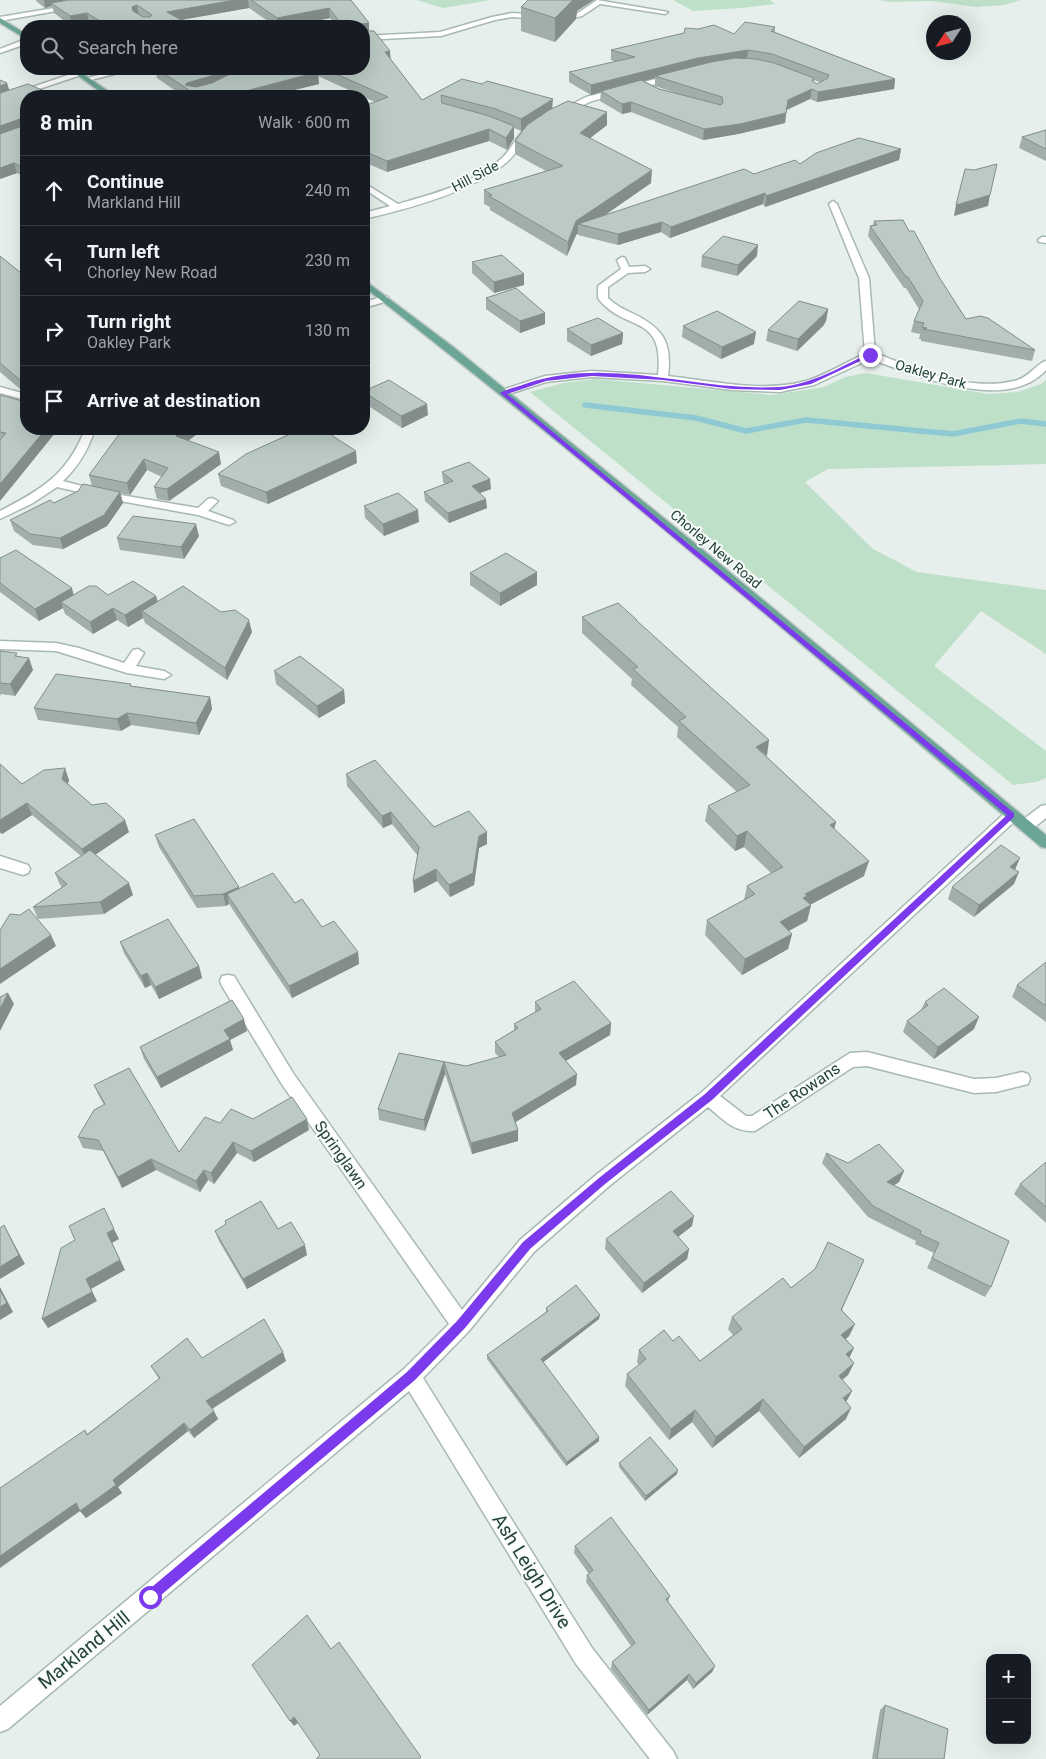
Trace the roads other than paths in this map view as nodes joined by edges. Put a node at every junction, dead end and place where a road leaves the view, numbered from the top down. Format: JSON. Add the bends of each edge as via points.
{"nodes":[{"id":1,"x":600,"y":1,"type":"edge"},
{"id":2,"x":83,"y":5,"type":"edge"},
{"id":3,"x":664,"y":12,"type":"dead end"},
{"id":4,"x":0,"y":19,"type":"edge"},
{"id":5,"x":20,"y":33,"type":"edge"},
{"id":6,"x":370,"y":38,"type":"edge"},
{"id":7,"x":20,"y":44,"type":"edge"},
{"id":8,"x":0,"y":51,"type":"edge"},
{"id":9,"x":687,"y":73,"type":"edge"},
{"id":10,"x":66,"y":75,"type":"edge"},
{"id":11,"x":82,"y":75,"type":"edge"},
{"id":12,"x":104,"y":75,"type":"edge"},
{"id":13,"x":87,"y":79,"type":"junction"},
{"id":14,"x":640,"y":85,"type":"junction"},
{"id":15,"x":26,"y":90,"type":"edge"},
{"id":16,"x":103,"y":90,"type":"edge"},
{"id":17,"x":20,"y":92,"type":"edge"},
{"id":18,"x":655,"y":92,"type":"edge"},
{"id":19,"x":0,"y":100,"type":"edge"},
{"id":20,"x":554,"y":115,"type":"edge"},
{"id":21,"x":538,"y":125,"type":"edge"},
{"id":22,"x":370,"y":189,"type":"edge"},
{"id":23,"x":833,"y":204,"type":"dead end"},
{"id":24,"x":396,"y":206,"type":"junction"},
{"id":25,"x":370,"y":214,"type":"edge"},
{"id":26,"x":645,"y":269,"type":"dead end"},
{"id":27,"x":370,"y":288,"type":"edge"},
{"id":28,"x":385,"y":299,"type":"junction"},
{"id":29,"x":370,"y":303,"type":"edge"},
{"id":30,"x":870,"y":355,"type":"junction"},
{"id":31,"x":1046,"y":364,"type":"edge"},
{"id":32,"x":663,"y":378,"type":"junction"},
{"id":33,"x":0,"y":390,"type":"edge"},
{"id":34,"x":503,"y":393,"type":"junction"},
{"id":35,"x":20,"y":395,"type":"edge"},
{"id":36,"x":88,"y":435,"type":"edge"},
{"id":37,"x":56,"y":483,"type":"junction"},
{"id":38,"x":212,"y":501,"type":"dead end"},
{"id":39,"x":200,"y":512,"type":"junction"},
{"id":40,"x":0,"y":516,"type":"edge"},
{"id":41,"x":229,"y":522,"type":"dead end"},
{"id":42,"x":0,"y":645,"type":"edge"},
{"id":43,"x":138,"y":653,"type":"dead end"},
{"id":44,"x":127,"y":669,"type":"junction"},
{"id":45,"x":164,"y":675,"type":"dead end"},
{"id":46,"x":1046,"y":810,"type":"edge"},
{"id":47,"x":1018,"y":821,"type":"junction"},
{"id":48,"x":1046,"y":843,"type":"edge"},
{"id":49,"x":0,"y":862,"type":"edge"},
{"id":50,"x":23,"y":869,"type":"dead end"},
{"id":51,"x":228,"y":981,"type":"dead end"},
{"id":52,"x":1022,"y":1078,"type":"dead end"},
{"id":53,"x":708,"y":1097,"type":"junction"},
{"id":54,"x":461,"y":1325,"type":"junction"},
{"id":55,"x":411,"y":1376,"type":"junction"},
{"id":56,"x":0,"y":1721,"type":"edge"},
{"id":57,"x":665,"y":1759,"type":"edge"}],
"edges":[{"from":1,"to":3,"type":"street"},
{"from":1,"to":6,"type":"street","via":[[580,16],[512,15],[441,34]]},
{"from":2,"to":4,"type":"street"},
{"from":4,"to":5,"type":"main road"},
{"from":7,"to":8,"type":"street"},
{"from":9,"to":14,"type":"street"},
{"from":10,"to":15,"type":"street"},
{"from":11,"to":13,"type":"main road"},
{"from":12,"to":13,"type":"street"},
{"from":13,"to":16,"type":"main road"},
{"from":14,"to":18,"type":"street"},
{"from":14,"to":20,"type":"street","via":[[589,99]]},
{"from":17,"to":19,"type":"street"},
{"from":21,"to":24,"type":"street","name":"Hill Side","via":[[518,135],[510,154],[476,178],[435,195]]},
{"from":22,"to":24,"type":"street"},
{"from":23,"to":30,"type":"street","via":[[864,278]]},
{"from":24,"to":25,"type":"street","name":"Hill Side"},
{"from":26,"to":32,"type":"street","via":[[624,265],[603,286],[603,298],[610,306],[643,322],[658,336],[666,357]]},
{"from":27,"to":28,"type":"main road","name":"Chorley New Road"},
{"from":28,"to":29,"type":"street"},
{"from":28,"to":34,"type":"main road","name":"Chorley New Road"},
{"from":30,"to":31,"type":"street","name":"Oakley Park","via":[[980,388],[1022,382],[1035,376]]},
{"from":30,"to":32,"type":"street","via":[[810,383],[780,389],[732,387]]},
{"from":32,"to":34,"type":"street","via":[[573,375],[537,381]]},
{"from":33,"to":35,"type":"street"},
{"from":34,"to":47,"type":"main road","name":"Chorley New Road"},
{"from":36,"to":37,"type":"street","via":[[76,461]]},
{"from":37,"to":39,"type":"street"},
{"from":37,"to":40,"type":"street"},
{"from":38,"to":39,"type":"street"},
{"from":39,"to":41,"type":"street"},
{"from":42,"to":44,"type":"street","via":[[56,647]]},
{"from":43,"to":44,"type":"street"},
{"from":44,"to":45,"type":"street"},
{"from":46,"to":47,"type":"street","name":"Markland Hill"},
{"from":47,"to":48,"type":"main road","name":"Chorley New Road"},
{"from":47,"to":53,"type":"street","name":"Markland Hill"},
{"from":49,"to":50,"type":"street"},
{"from":51,"to":54,"type":"street","name":"Springlawn","via":[[287,1078]]},
{"from":52,"to":53,"type":"street","name":"The Rowans","via":[[996,1085],[974,1086],[867,1059],[850,1060],[755,1122],[743,1124]]},
{"from":53,"to":54,"type":"street","name":"Markland Hill","via":[[602,1181],[527,1246]]},
{"from":54,"to":55,"type":"street","name":"Markland Hill"},
{"from":55,"to":56,"type":"street","name":"Markland Hill"},
{"from":55,"to":57,"type":"street","name":"Ash Leigh Drive","via":[[584,1656]]}]}
